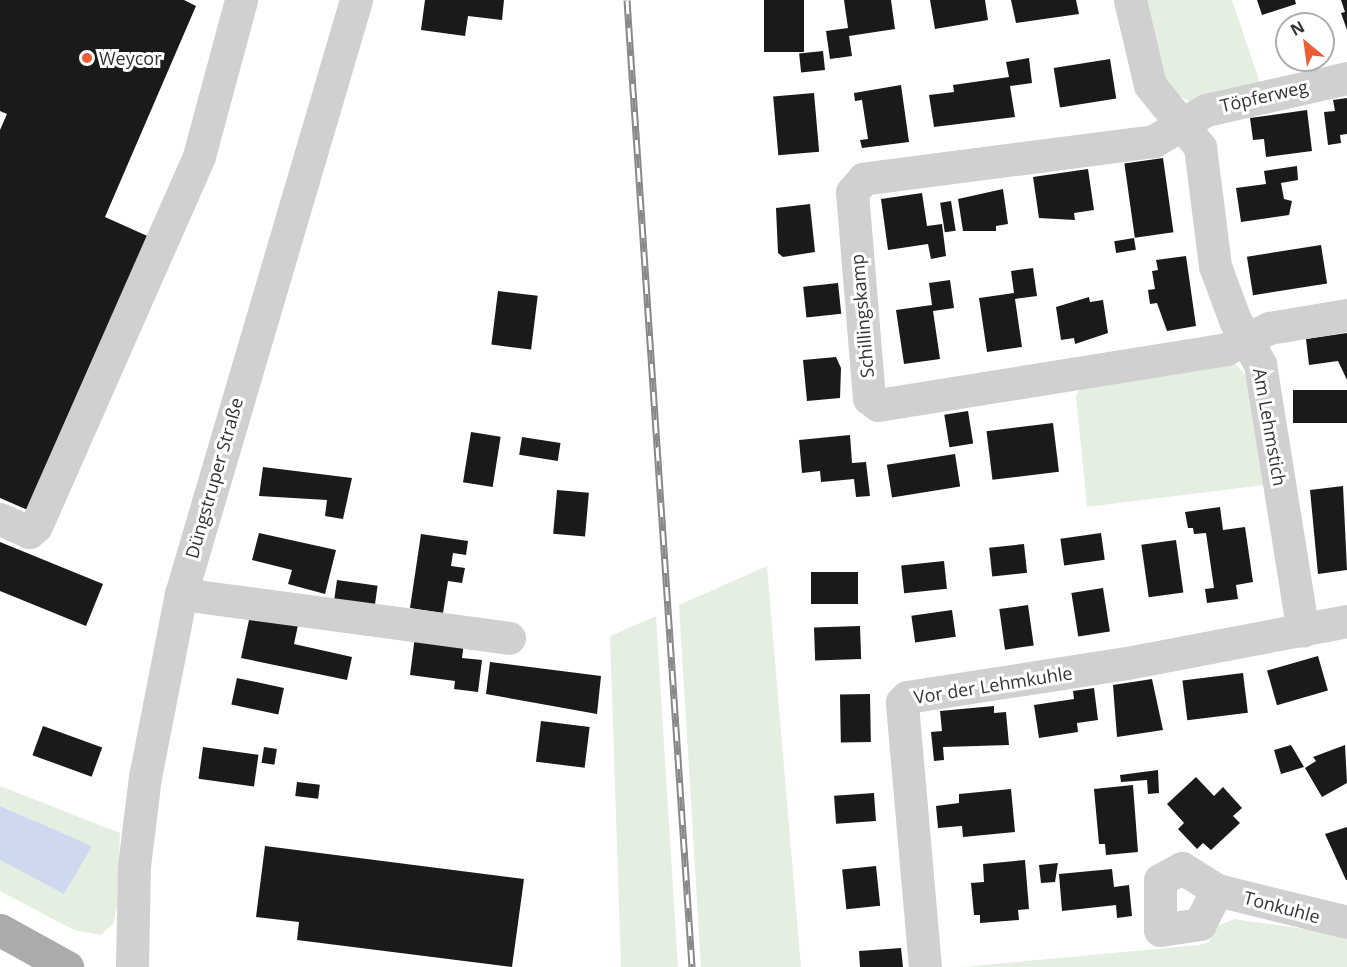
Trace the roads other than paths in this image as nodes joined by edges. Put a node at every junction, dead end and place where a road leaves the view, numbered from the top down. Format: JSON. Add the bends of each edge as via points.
{"nodes":[{"id":1,"x":241,"y":0,"type":"edge"},
{"id":2,"x":356,"y":0,"type":"edge"},
{"id":3,"x":1130,"y":0,"type":"edge"},
{"id":4,"x":1347,"y":78,"type":"edge"},
{"id":5,"x":1186,"y":125,"type":"junction"},
{"id":6,"x":1347,"y":315,"type":"edge"},
{"id":7,"x":1248,"y":340,"type":"junction"},
{"id":8,"x":0,"y":519,"type":"edge"},
{"id":9,"x":181,"y":594,"type":"junction"},
{"id":10,"x":1347,"y":621,"type":"edge"},
{"id":11,"x":1303,"y":631,"type":"junction"},
{"id":12,"x":509,"y":638,"type":"dead end"},
{"id":13,"x":1217,"y":890,"type":"dead end"},
{"id":14,"x":1347,"y":922,"type":"edge"},
{"id":15,"x":0,"y":930,"type":"edge"},
{"id":16,"x":67,"y":967,"type":"edge"},
{"id":17,"x":132,"y":967,"type":"edge"},
{"id":18,"x":925,"y":967,"type":"edge"}],
"edges":[{"from":1,"to":8,"type":"street","via":[[199,156],[36,526],[29,532]]},
{"from":2,"to":9,"type":"street","name":"Düngstruper Straße"},
{"from":3,"to":5,"type":"street","name":"Am Lehmstich","via":[[1150,85]]},
{"from":4,"to":5,"type":"street","name":"Töpferweg","via":[[1206,110]]},
{"from":5,"to":7,"type":"street","name":"Am Lehmstich","via":[[1200,147],[1215,266]]},
{"from":5,"to":7,"type":"street","name":"Schillingskamp","via":[[1154,141],[862,179],[852,192],[868,398],[878,405],[1226,349]]},
{"from":6,"to":7,"type":"street","via":[[1269,328]]},
{"from":7,"to":11,"type":"street","name":"Am Lehmstich","via":[[1260,364]]},
{"from":9,"to":12,"type":"street"},
{"from":9,"to":17,"type":"street","name":"Düngstruper Straße","via":[[145,777],[134,866]]},
{"from":10,"to":11,"type":"street","name":"Vor der Lehmkuhle"},
{"from":11,"to":18,"type":"street","name":"Vor der Lehmkuhle","via":[[907,697],[902,702]]},
{"from":13,"to":14,"type":"street","name":"Tonkuhle"},
{"from":15,"to":16,"type":"main road"}]}
